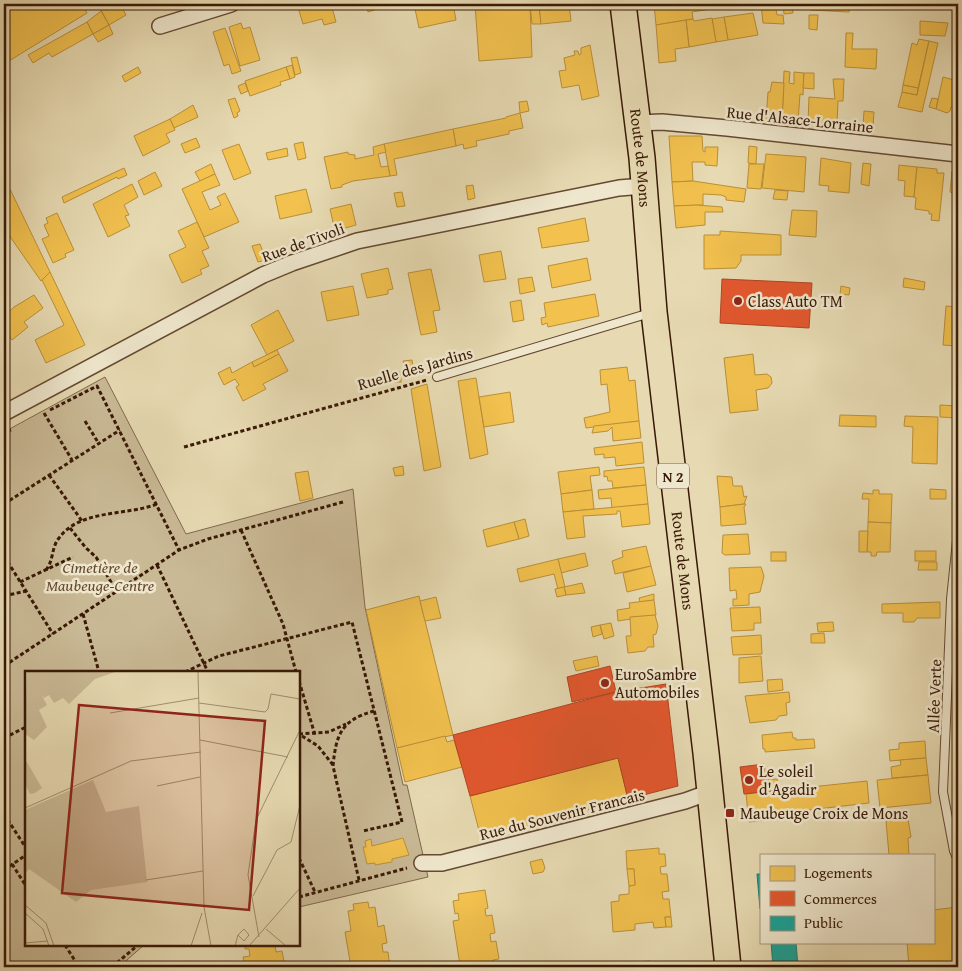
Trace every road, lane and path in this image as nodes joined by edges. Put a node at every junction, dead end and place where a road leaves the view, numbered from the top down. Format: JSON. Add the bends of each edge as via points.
{"nodes":[{"id":1,"x":230,"y":4,"type":"edge"},
{"id":2,"x":623,"y":4,"type":"edge"},
{"id":3,"x":160,"y":26,"type":"dead end"},
{"id":4,"x":638,"y":123,"type":"junction"},
{"id":5,"x":958,"y":154,"type":"edge"},
{"id":6,"x":644,"y":186,"type":"junction"},
{"id":7,"x":654,"y":312,"type":"junction"},
{"id":8,"x":437,"y":377,"type":"joint"},
{"id":9,"x":4,"y":413,"type":"edge"},
{"id":10,"x":44,"y":413,"type":"junction"},
{"id":11,"x":36,"y":417,"type":"dead end"},
{"id":12,"x":84,"y":421,"type":"dead end"},
{"id":13,"x":12,"y":429,"type":"dead end"},
{"id":14,"x":120,"y":430,"type":"junction"},
{"id":15,"x":4,"y":434,"type":"edge"},
{"id":16,"x":99,"y":444,"type":"junction"},
{"id":17,"x":184,"y":448,"type":"dead end"},
{"id":18,"x":72,"y":460,"type":"junction"},
{"id":19,"x":49,"y":475,"type":"junction"},
{"id":20,"x":343,"y":502,"type":"dead end"},
{"id":21,"x":4,"y":504,"type":"edge"},
{"id":22,"x":157,"y":504,"type":"junction"},
{"id":23,"x":82,"y":521,"type":"junction"},
{"id":24,"x":70,"y":528,"type":"junction"},
{"id":25,"x":241,"y":530,"type":"junction"},
{"id":26,"x":958,"y":531,"type":"edge"},
{"id":27,"x":179,"y":550,"type":"junction"},
{"id":28,"x":4,"y":556,"type":"edge"},
{"id":29,"x":73,"y":557,"type":"dead end"},
{"id":30,"x":157,"y":565,"type":"junction"},
{"id":31,"x":46,"y":570,"type":"junction"},
{"id":32,"x":20,"y":582,"type":"junction"},
{"id":33,"x":26,"y":591,"type":"junction"},
{"id":34,"x":117,"y":592,"type":"junction"},
{"id":35,"x":4,"y":596,"type":"edge"},
{"id":36,"x":83,"y":614,"type":"junction"},
{"id":37,"x":53,"y":634,"type":"junction"},
{"id":38,"x":286,"y":638,"type":"junction"},
{"id":39,"x":204,"y":663,"type":"junction"},
{"id":40,"x":4,"y":664,"type":"edge"},
{"id":41,"x":99,"y":671,"type":"edge"},
{"id":42,"x":187,"y":671,"type":"edge"},
{"id":43,"x":208,"y":671,"type":"edge"},
{"id":44,"x":296,"y":671,"type":"edge"},
{"id":45,"x":300,"y":684,"type":"edge"},
{"id":46,"x":374,"y":711,"type":"junction"},
{"id":47,"x":352,"y":720,"type":"junction"},
{"id":48,"x":25,"y":728,"type":"edge"},
{"id":49,"x":300,"y":735,"type":"edge"},
{"id":50,"x":300,"y":735,"type":"edge"},
{"id":51,"x":315,"y":735,"type":"junction"},
{"id":52,"x":4,"y":738,"type":"edge"},
{"id":53,"x":333,"y":766,"type":"junction"},
{"id":54,"x":710,"y":792,"type":"junction"},
{"id":55,"x":4,"y":814,"type":"edge"},
{"id":56,"x":363,"y":831,"type":"dead end"},
{"id":57,"x":25,"y":846,"type":"edge"},
{"id":58,"x":25,"y":856,"type":"edge"},
{"id":59,"x":300,"y":860,"type":"edge"},
{"id":60,"x":958,"y":860,"type":"edge"},
{"id":61,"x":12,"y":864,"type":"junction"},
{"id":62,"x":422,"y":864,"type":"joint"},
{"id":63,"x":4,"y":870,"type":"edge"},
{"id":64,"x":359,"y":880,"type":"junction"},
{"id":65,"x":25,"y":884,"type":"edge"},
{"id":66,"x":315,"y":892,"type":"junction"},
{"id":67,"x":300,"y":897,"type":"edge"},
{"id":68,"x":66,"y":946,"type":"edge"},
{"id":69,"x":130,"y":946,"type":"edge"},
{"id":70,"x":137,"y":946,"type":"edge"},
{"id":71,"x":132,"y":950,"type":"junction"},
{"id":72,"x":79,"y":967,"type":"edge"},
{"id":73,"x":112,"y":967,"type":"edge"},
{"id":74,"x":728,"y":967,"type":"edge"}],
"edges":[{"from":1,"to":3,"type":"street"},
{"from":2,"to":4,"type":"main road","name":"Route de Mons","number":"N 2"},
{"from":4,"to":5,"type":"street","name":"Rue d'Alsace-Lorraine","via":[[727,128]]},
{"from":4,"to":6,"type":"main road","name":"Route de Mons","number":"N 2"},
{"from":6,"to":7,"type":"main road","name":"Route de Mons","number":"N 2"},
{"from":6,"to":9,"type":"street","name":"Rue de Tivoli","via":[[620,188],[367,239],[292,262]]},
{"from":7,"to":8,"type":"lane","name":"Ruelle des Jardins"},
{"from":7,"to":54,"type":"main road","name":"Route de Mons","number":"N 2"},
{"from":8,"to":17,"type":"path","name":"Ruelle des Jardins"},
{"from":10,"to":11,"type":"path"},
{"from":10,"to":14,"type":"path","via":[[97,386]]},
{"from":10,"to":18,"type":"path"},
{"from":12,"to":16,"type":"path"},
{"from":13,"to":15,"type":"path"},
{"from":14,"to":16,"type":"path"},
{"from":14,"to":22,"type":"path"},
{"from":16,"to":18,"type":"path"},
{"from":18,"to":19,"type":"path"},
{"from":19,"to":21,"type":"path"},
{"from":19,"to":23,"type":"path"},
{"from":20,"to":25,"type":"path"},
{"from":22,"to":23,"type":"path","via":[[143,510]]},
{"from":22,"to":27,"type":"path"},
{"from":23,"to":24,"type":"path"},
{"from":24,"to":31,"type":"path","via":[[56,543]]},
{"from":24,"to":34,"type":"path","via":[[96,557]]},
{"from":25,"to":27,"type":"path"},
{"from":25,"to":38,"type":"path","via":[[283,624]]},
{"from":26,"to":60,"type":"lane","name":"Allée Verte","via":[[943,792]]},
{"from":27,"to":30,"type":"path"},
{"from":28,"to":32,"type":"path"},
{"from":29,"to":31,"type":"path"},
{"from":30,"to":34,"type":"path"},
{"from":30,"to":39,"type":"path"},
{"from":31,"to":32,"type":"path"},
{"from":32,"to":33,"type":"path"},
{"from":33,"to":35,"type":"path"},
{"from":33,"to":37,"type":"path"},
{"from":34,"to":36,"type":"path"},
{"from":36,"to":37,"type":"path"},
{"from":36,"to":41,"type":"path"},
{"from":37,"to":40,"type":"path"},
{"from":38,"to":39,"type":"path","via":[[218,656]]},
{"from":38,"to":44,"type":"path"},
{"from":38,"to":46,"type":"path","via":[[352,622]]},
{"from":39,"to":42,"type":"path"},
{"from":39,"to":43,"type":"path"},
{"from":45,"to":51,"type":"path"},
{"from":46,"to":47,"type":"path"},
{"from":46,"to":56,"type":"path","via":[[402,822]]},
{"from":47,"to":51,"type":"path"},
{"from":47,"to":53,"type":"path","via":[[337,737]]},
{"from":48,"to":52,"type":"path"},
{"from":49,"to":51,"type":"path"},
{"from":50,"to":53,"type":"path","via":[[312,740]]},
{"from":53,"to":64,"type":"path"},
{"from":54,"to":62,"type":"street","name":"Rue du Souvenir Francais","via":[[442,863]]},
{"from":54,"to":74,"type":"main road","name":"Route de Mons","number":"N 2"},
{"from":55,"to":57,"type":"path"},
{"from":58,"to":61,"type":"path"},
{"from":59,"to":66,"type":"path"},
{"from":61,"to":63,"type":"path"},
{"from":61,"to":65,"type":"path"},
{"from":62,"to":64,"type":"path"},
{"from":64,"to":66,"type":"path"},
{"from":66,"to":67,"type":"path"},
{"from":68,"to":72,"type":"path"},
{"from":69,"to":71,"type":"path"},
{"from":70,"to":71,"type":"path"},
{"from":71,"to":73,"type":"path"}]}
